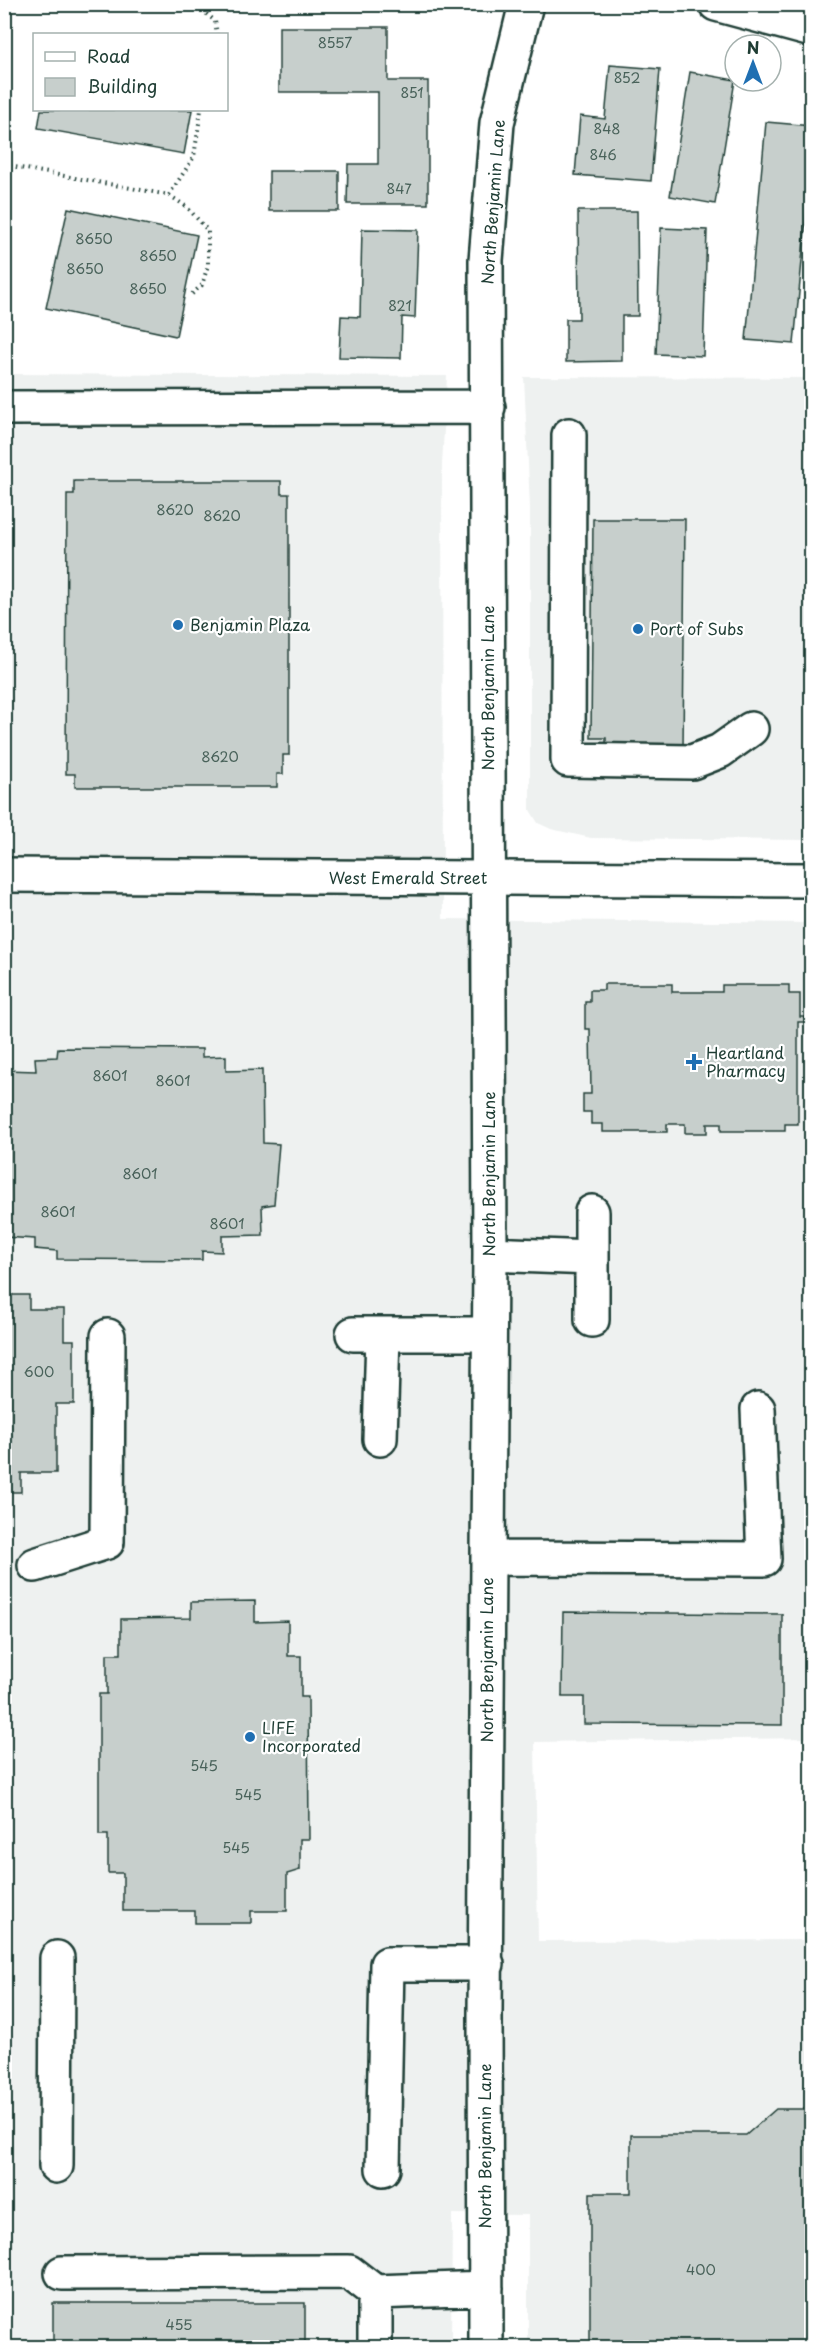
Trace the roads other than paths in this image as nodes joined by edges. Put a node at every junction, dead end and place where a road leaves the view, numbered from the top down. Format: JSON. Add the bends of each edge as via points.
{"nodes":[{"id":1,"x":526,"y":4,"type":"edge"},
{"id":2,"x":716,"y":4,"type":"edge"},
{"id":3,"x":812,"y":30,"type":"edge"},
{"id":4,"x":488,"y":407,"type":"junction"},
{"id":5,"x":4,"y":408,"type":"edge"},
{"id":6,"x":569,"y":435,"type":"dead end"},
{"id":7,"x":751,"y":729,"type":"dead end"},
{"id":8,"x":4,"y":875,"type":"edge"},
{"id":9,"x":487,"y":879,"type":"junction"},
{"id":10,"x":812,"y":880,"type":"edge"},
{"id":11,"x":592,"y":1212,"type":"dead end"},
{"id":12,"x":490,"y":1254,"type":"junction"},
{"id":13,"x":592,"y":1258,"type":"junction"},
{"id":14,"x":592,"y":1320,"type":"dead end"},
{"id":15,"x":489,"y":1334,"type":"junction"},
{"id":16,"x":108,"y":1336,"type":"dead end"},
{"id":17,"x":758,"y":1409,"type":"dead end"},
{"id":18,"x":380,"y":1439,"type":"dead end"},
{"id":19,"x":488,"y":1558,"type":"junction"},
{"id":20,"x":35,"y":1565,"type":"dead end"},
{"id":21,"x":57,"y":1958,"type":"dead end"},
{"id":22,"x":487,"y":1964,"type":"junction"},
{"id":23,"x":56,"y":2166,"type":"dead end"},
{"id":24,"x":383,"y":2169,"type":"dead end"},
{"id":25,"x":62,"y":2273,"type":"dead end"},
{"id":26,"x":486,"y":2288,"type":"junction"},
{"id":27,"x":375,"y":2292,"type":"junction"},
{"id":28,"x":375,"y":2348,"type":"edge"},
{"id":29,"x":486,"y":2348,"type":"edge"}],
"edges":[{"from":1,"to":4,"type":"street","name":"North Benjamin Lane","via":[[497,123],[486,260]]},
{"from":2,"to":3,"type":"street"},
{"from":4,"to":5,"type":"street"},
{"from":4,"to":9,"type":"street","name":"North Benjamin Lane"},
{"from":6,"to":7,"type":"street","via":[[568,760],[692,762],[720,751]]},
{"from":8,"to":9,"type":"street","name":"West Emerald Street"},
{"from":9,"to":10,"type":"street","name":"West Emerald Street"},
{"from":9,"to":12,"type":"street","name":"North Benjamin Lane"},
{"from":11,"to":13,"type":"street"},
{"from":12,"to":13,"type":"street"},
{"from":12,"to":15,"type":"street","name":"North Benjamin Lane"},
{"from":13,"to":14,"type":"street"},
{"from":15,"to":18,"type":"street","via":[[368,1334]]},
{"from":15,"to":19,"type":"street","name":"North Benjamin Lane"},
{"from":16,"to":20,"type":"street","via":[[107,1542]]},
{"from":17,"to":19,"type":"street","via":[[764,1559]]},
{"from":19,"to":22,"type":"street","name":"North Benjamin Lane"},
{"from":21,"to":23,"type":"street"},
{"from":22,"to":24,"type":"street","via":[[387,1964]]},
{"from":22,"to":26,"type":"street","name":"North Benjamin Lane"},
{"from":25,"to":27,"type":"street","via":[[349,2272]]},
{"from":26,"to":27,"type":"street"},
{"from":26,"to":29,"type":"street","name":"North Benjamin Lane"},
{"from":27,"to":28,"type":"street"}]}
